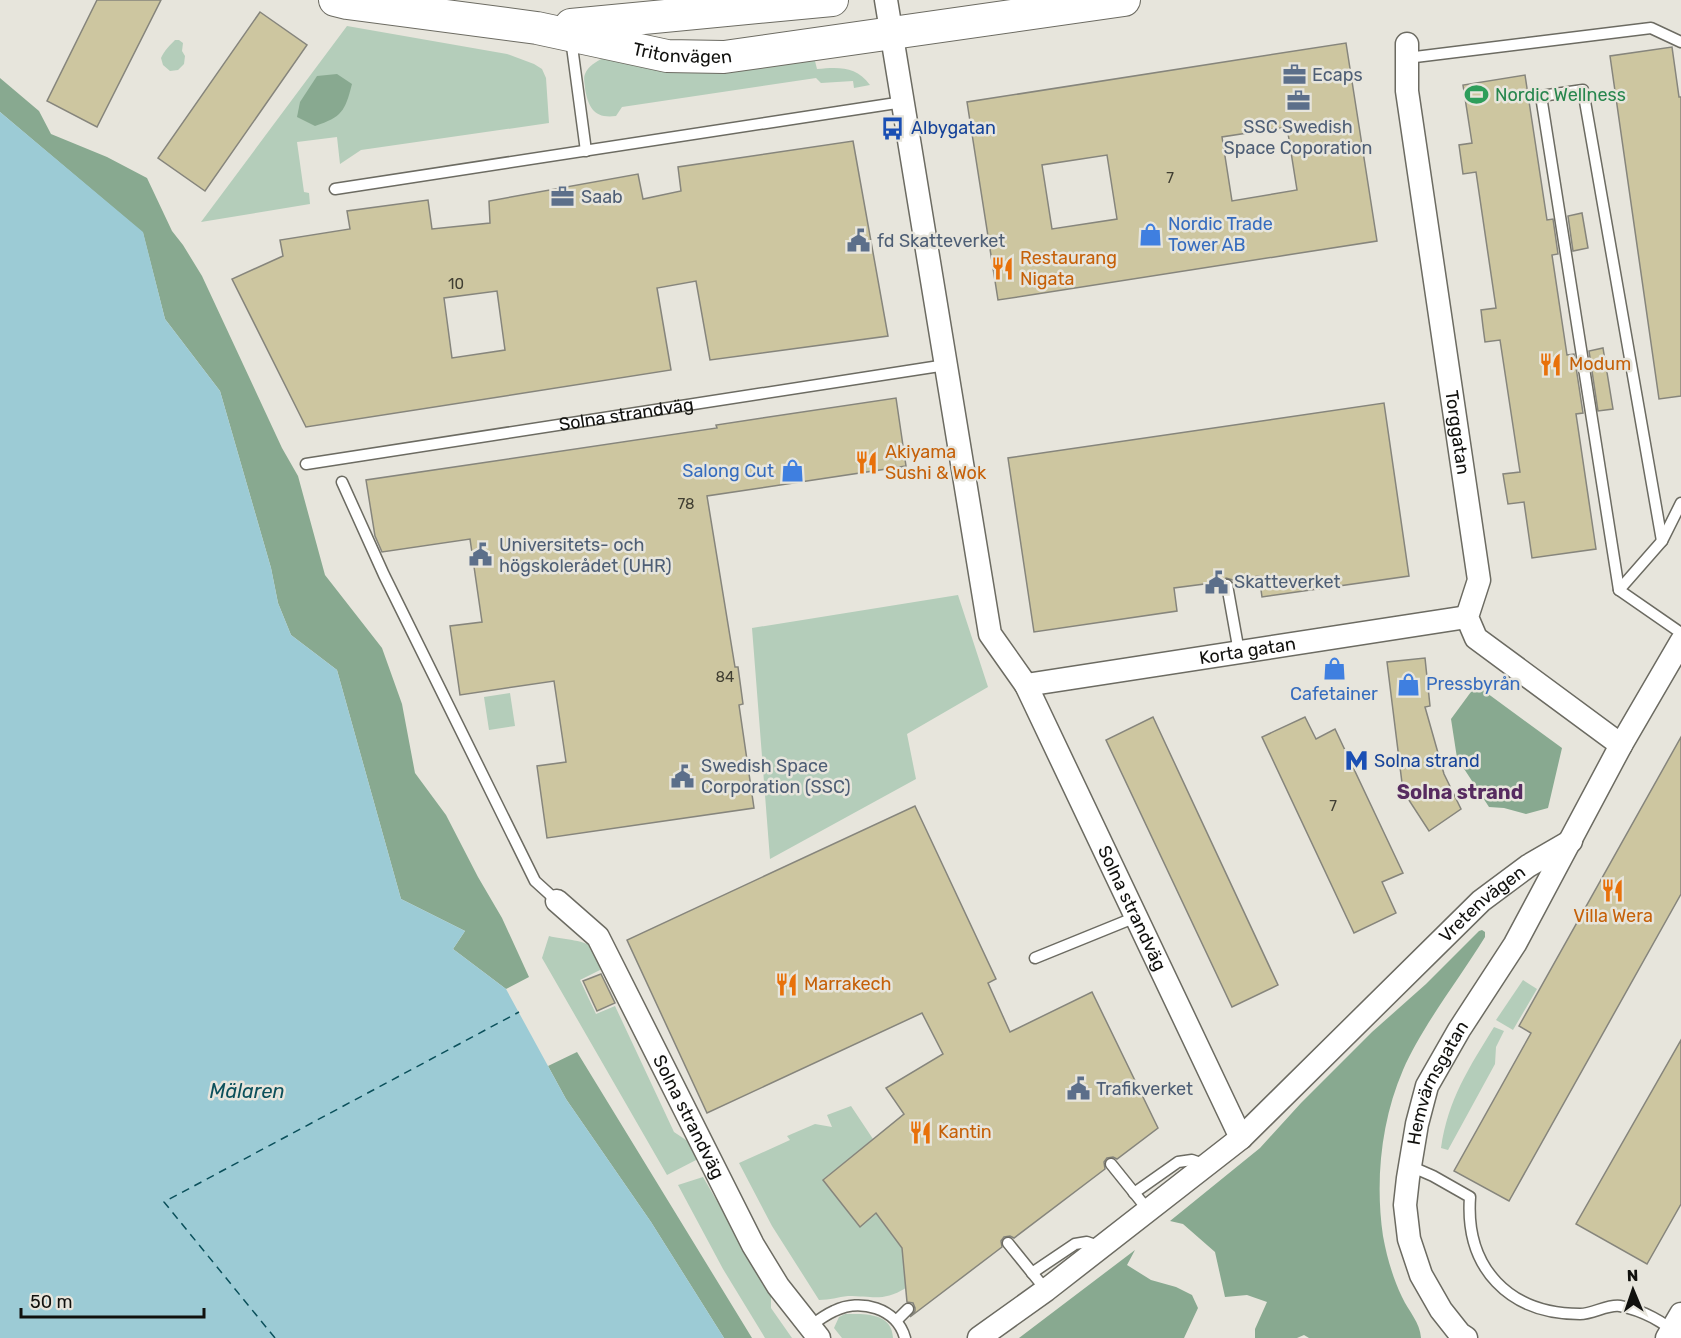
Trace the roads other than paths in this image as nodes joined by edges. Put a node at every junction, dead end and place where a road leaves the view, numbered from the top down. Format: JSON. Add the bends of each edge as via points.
{"nodes":[{"id":1,"x":335,"y":0,"type":"edge"},
{"id":2,"x":832,"y":0,"type":"edge"},
{"id":3,"x":886,"y":0,"type":"edge"},
{"id":4,"x":1125,"y":0,"type":"edge"},
{"id":5,"x":537,"y":28,"type":"junction"},
{"id":6,"x":892,"y":33,"type":"junction"},
{"id":7,"x":571,"y":35,"type":"junction"},
{"id":8,"x":1681,"y":42,"type":"edge"},
{"id":9,"x":1407,"y":51,"type":"joint"},
{"id":10,"x":903,"y":102,"type":"junction"},
{"id":11,"x":586,"y":151,"type":"junction"},
{"id":12,"x":335,"y":189,"type":"dead end"},
{"id":13,"x":946,"y":365,"type":"junction"},
{"id":14,"x":306,"y":464,"type":"dead end"},
{"id":15,"x":342,"y":482,"type":"dead end"},
{"id":16,"x":1681,"y":504,"type":"edge"},
{"id":17,"x":1662,"y":541,"type":"junction"},
{"id":18,"x":1227,"y":585,"type":"dead end"},
{"id":19,"x":1619,"y":590,"type":"junction"},
{"id":20,"x":1467,"y":617,"type":"junction"},
{"id":21,"x":1681,"y":633,"type":"edge"},
{"id":22,"x":1681,"y":642,"type":"edge"},
{"id":23,"x":1239,"y":652,"type":"junction"},
{"id":24,"x":1026,"y":685,"type":"junction"},
{"id":25,"x":1621,"y":745,"type":"junction"},
{"id":26,"x":1571,"y":841,"type":"junction"},
{"id":27,"x":557,"y":901,"type":"joint"},
{"id":28,"x":1136,"y":917,"type":"junction"},
{"id":29,"x":1035,"y":958,"type":"dead end"},
{"id":30,"x":1241,"y":1138,"type":"junction"},
{"id":31,"x":1111,"y":1164,"type":"dead end"},
{"id":32,"x":1410,"y":1166,"type":"junction"},
{"id":33,"x":1141,"y":1202,"type":"junction"},
{"id":34,"x":1008,"y":1243,"type":"dead end"},
{"id":35,"x":1039,"y":1282,"type":"junction"},
{"id":36,"x":908,"y":1309,"type":"dead end"},
{"id":37,"x":897,"y":1320,"type":"junction"},
{"id":38,"x":1675,"y":1330,"type":"edge"},
{"id":39,"x":814,"y":1332,"type":"edge"},
{"id":40,"x":905,"y":1338,"type":"edge"},
{"id":41,"x":979,"y":1338,"type":"edge"},
{"id":42,"x":1466,"y":1338,"type":"edge"}],
"edges":[{"from":1,"to":5,"type":"street"},
{"from":2,"to":5,"type":"street","name":"Tritonvägen"},
{"from":3,"to":6,"type":"street","name":"Solna strandväg"},
{"from":4,"to":6,"type":"street","name":"Tritonvägen"},
{"from":5,"to":7,"type":"street","name":"Tritonvägen"},
{"from":6,"to":7,"type":"street","name":"Tritonvägen","via":[[724,57],[667,56]]},
{"from":6,"to":10,"type":"street","name":"Solna strandväg"},
{"from":7,"to":11,"type":"lane"},
{"from":8,"to":9,"type":"lane","via":[[1651,28]]},
{"from":9,"to":20,"type":"street","name":"Torggatan","via":[[1407,91],[1479,580]]},
{"from":10,"to":11,"type":"lane"},
{"from":10,"to":13,"type":"street","name":"Solna strandväg"},
{"from":11,"to":12,"type":"lane"},
{"from":13,"to":14,"type":"lane","name":"Solna strandväg"},
{"from":13,"to":24,"type":"street","name":"Solna strandväg","via":[[990,634]]},
{"from":15,"to":27,"type":"lane","via":[[388,584],[535,881]]},
{"from":16,"to":17,"type":"lane"},
{"from":17,"to":19,"type":"lane"},
{"from":17,"to":19,"type":"lane","via":[[1583,90],[1541,96]]},
{"from":18,"to":23,"type":"lane"},
{"from":19,"to":21,"type":"lane"},
{"from":20,"to":23,"type":"street","name":"Korta gatan"},
{"from":20,"to":25,"type":"street","via":[[1476,638]]},
{"from":22,"to":25,"type":"street"},
{"from":23,"to":24,"type":"street","name":"Korta gatan"},
{"from":24,"to":28,"type":"street","name":"Solna strandväg"},
{"from":25,"to":26,"type":"street"},
{"from":26,"to":30,"type":"street","name":"Vretenvägen","via":[[1528,866],[1481,901]]},
{"from":26,"to":32,"type":"street","name":"Hemvärnsgatan","via":[[1515,944],[1427,1086]]},
{"from":27,"to":39,"type":"street","name":"Solna strandväg","via":[[598,937],[753,1245],[778,1286]]},
{"from":28,"to":29,"type":"lane"},
{"from":28,"to":30,"type":"street","name":"Solna strandväg"},
{"from":30,"to":33,"type":"street","via":[[1206,1165]]},
{"from":31,"to":33,"type":"lane"},
{"from":32,"to":38,"type":"lane","via":[[1470,1197],[1469,1217],[1480,1259],[1491,1279],[1506,1292],[1531,1306],[1555,1313],[1583,1314],[1618,1305]]},
{"from":32,"to":42,"type":"street","name":"Hemvärnsgatan","via":[[1405,1205],[1409,1239],[1421,1275],[1441,1310]]},
{"from":33,"to":35,"type":"street","via":[[1102,1247]]},
{"from":34,"to":35,"type":"lane"},
{"from":35,"to":41,"type":"street"},
{"from":36,"to":37,"type":"lane"},
{"from":37,"to":39,"type":"lane","via":[[880,1309],[855,1306],[834,1310]]},
{"from":37,"to":40,"type":"lane"}]}
